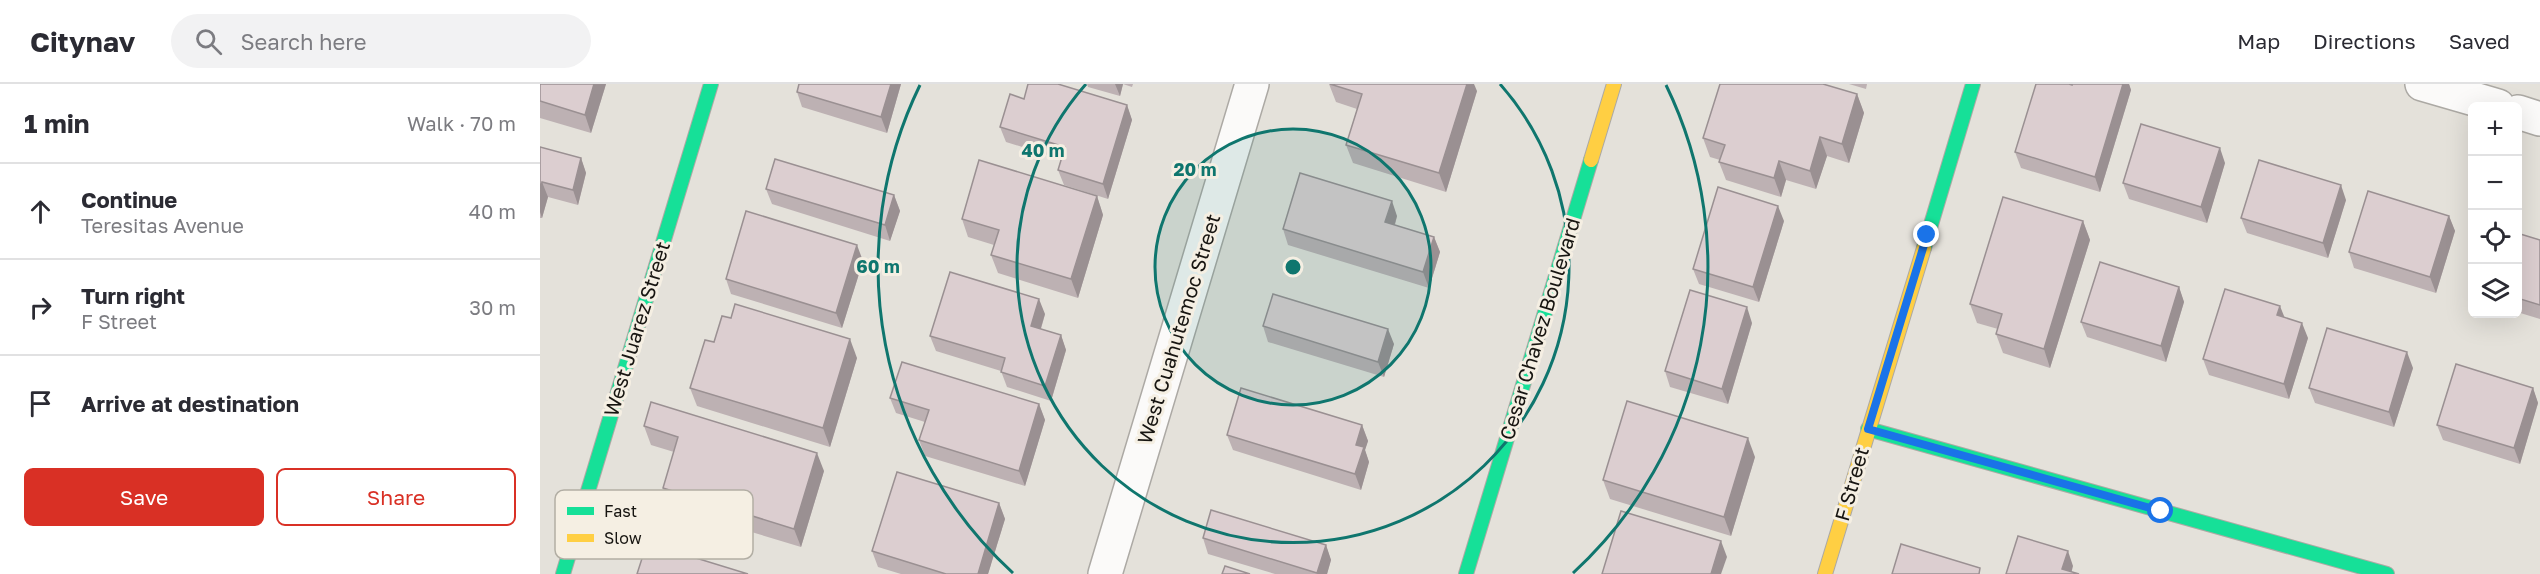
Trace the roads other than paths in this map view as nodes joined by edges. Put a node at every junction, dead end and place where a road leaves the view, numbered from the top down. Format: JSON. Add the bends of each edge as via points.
{"nodes":[{"id":1,"x":711,"y":84,"type":"edge"},
{"id":2,"x":1252,"y":84,"type":"edge"},
{"id":3,"x":1614,"y":84,"type":"edge"},
{"id":4,"x":1972,"y":84,"type":"edge"},
{"id":5,"x":2422,"y":84,"type":"edge"},
{"id":6,"x":2484,"y":102,"type":"edge"},
{"id":7,"x":2522,"y":114,"type":"edge"},
{"id":8,"x":2540,"y":119,"type":"edge"},
{"id":9,"x":1868,"y":429,"type":"junction"},
{"id":10,"x":588,"y":490,"type":"edge"},
{"id":11,"x":568,"y":559,"type":"edge"},
{"id":12,"x":563,"y":574,"type":"edge"},
{"id":13,"x":1105,"y":574,"type":"edge"},
{"id":14,"x":1466,"y":574,"type":"edge"},
{"id":15,"x":1826,"y":574,"type":"edge"},
{"id":16,"x":2387,"y":574,"type":"edge"}],
"edges":[{"from":1,"to":10,"type":"street","name":"West Juarez Street"},
{"from":2,"to":13,"type":"street","name":"West Cuahutemoc Street"},
{"from":3,"to":14,"type":"street","name":"Cesar Chavez Boulevard"},
{"from":4,"to":9,"type":"street","name":"F Street"},
{"from":5,"to":6,"type":"street"},
{"from":7,"to":8,"type":"street"},
{"from":9,"to":15,"type":"street","name":"F Street"},
{"from":9,"to":16,"type":"street"},
{"from":11,"to":12,"type":"street","name":"West Juarez Street"}]}
